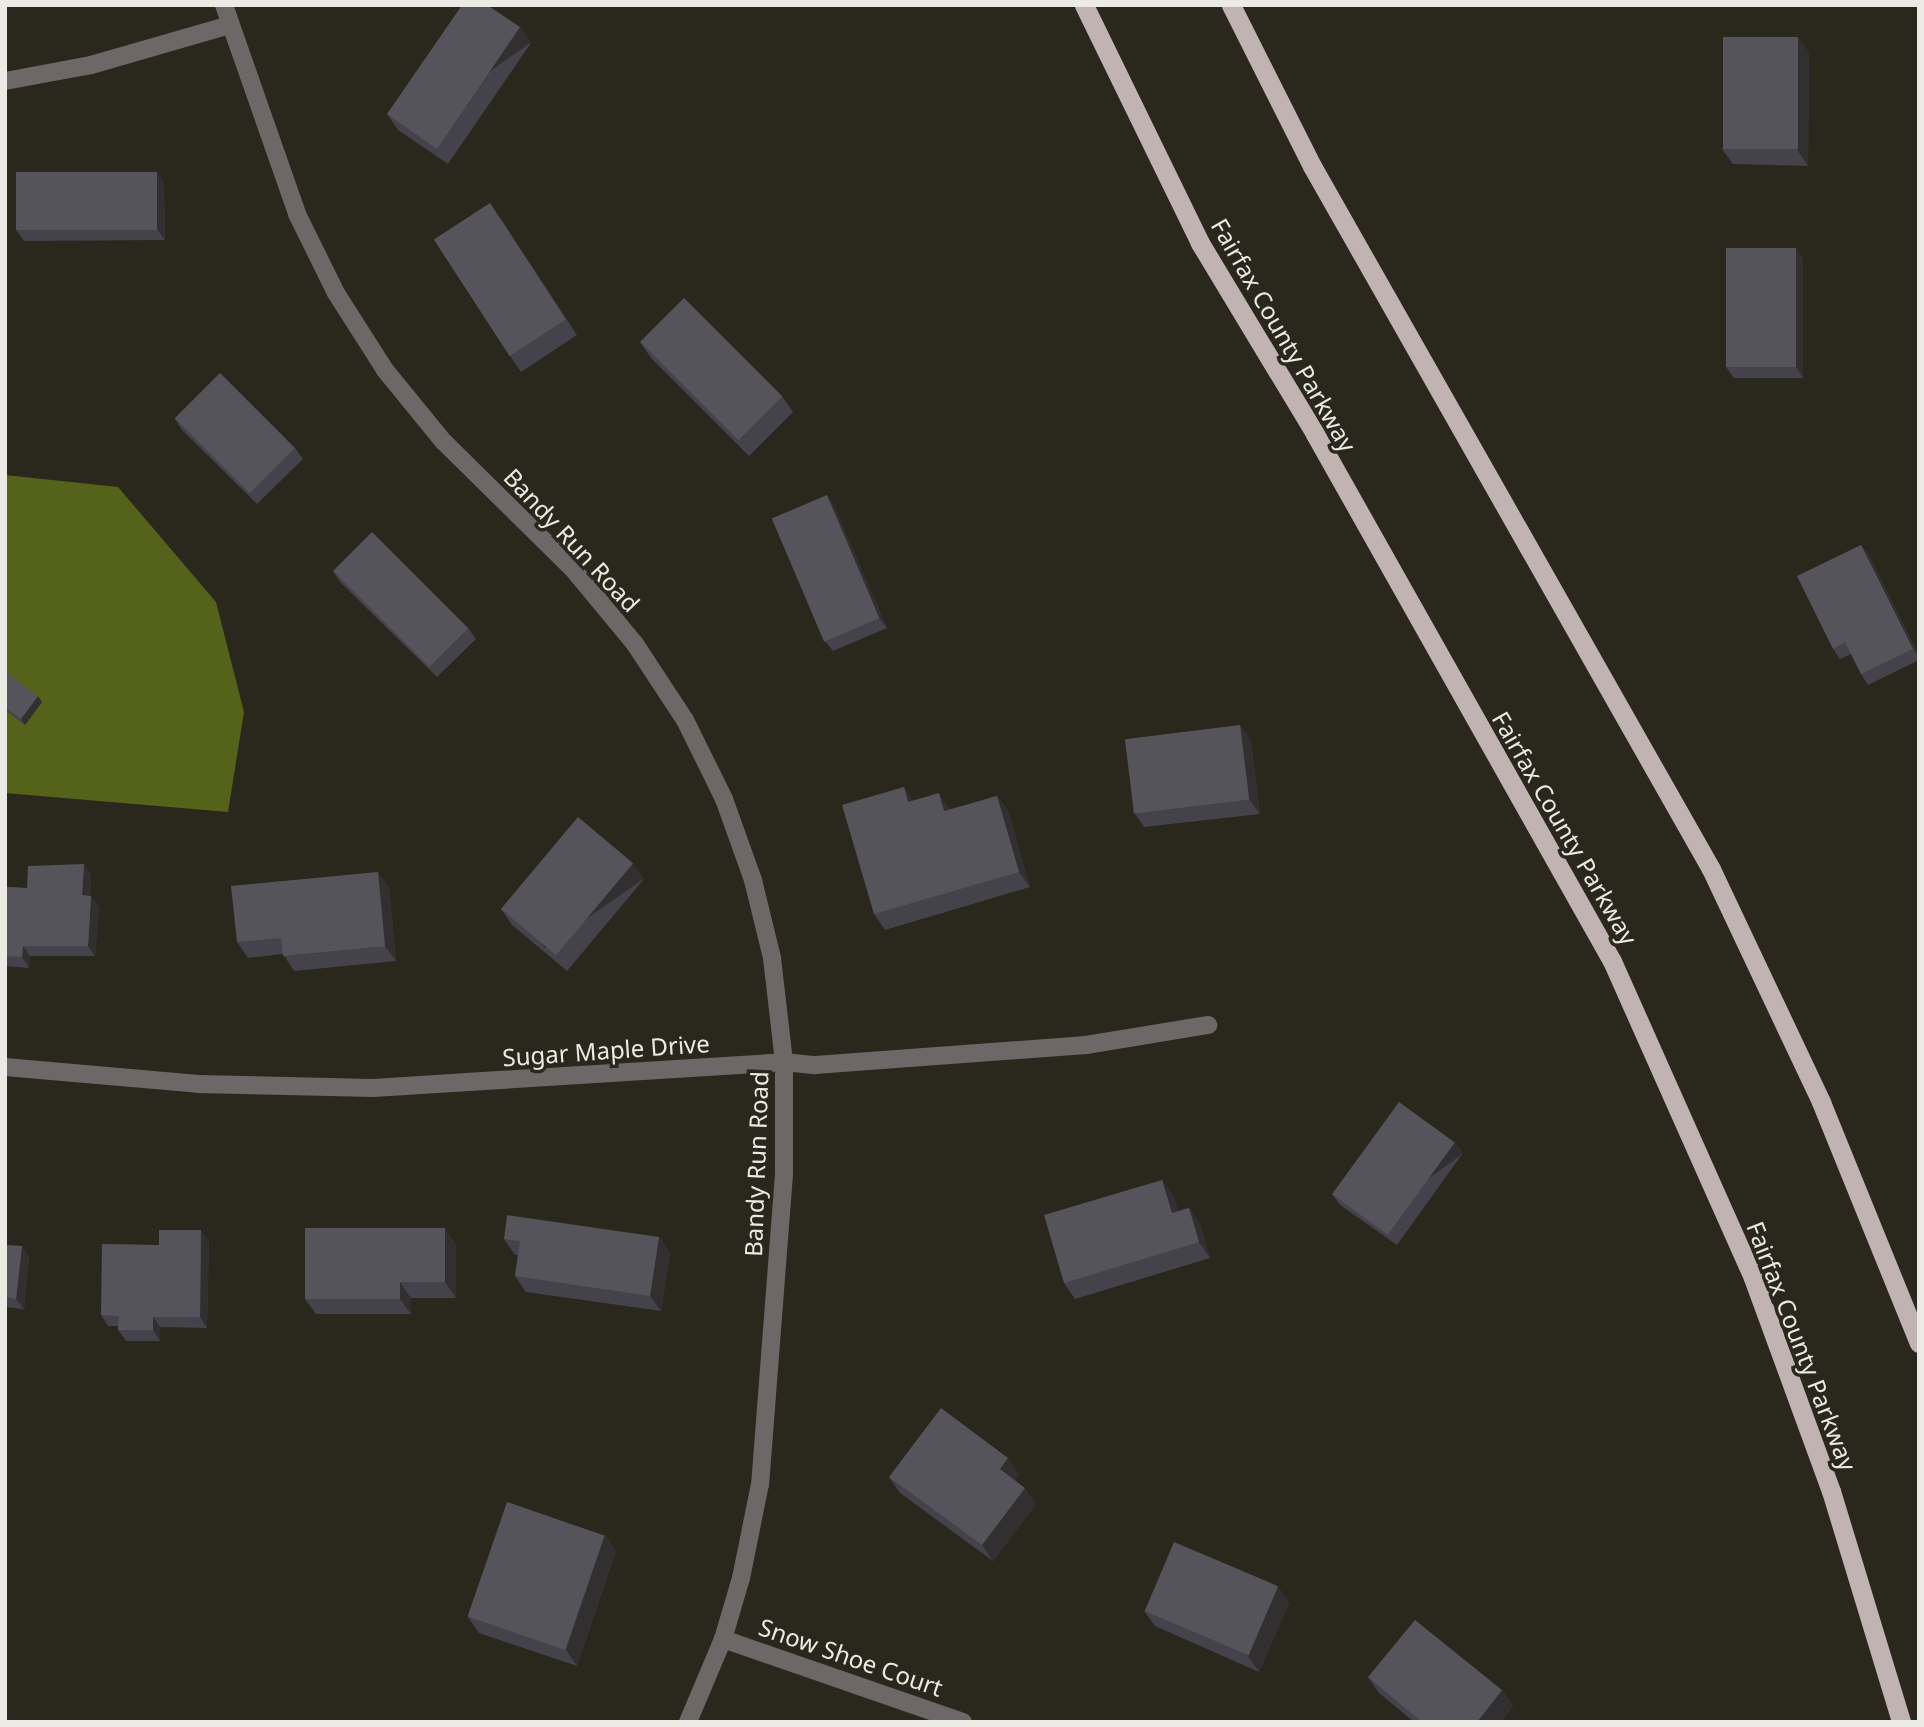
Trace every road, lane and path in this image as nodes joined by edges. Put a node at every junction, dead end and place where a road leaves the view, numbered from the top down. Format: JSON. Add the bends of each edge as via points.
{"nodes":[{"id":1,"x":224,"y":5,"type":"edge"},
{"id":2,"x":1084,"y":5,"type":"edge"},
{"id":3,"x":1231,"y":5,"type":"edge"},
{"id":4,"x":230,"y":25,"type":"junction"},
{"id":5,"x":5,"y":81,"type":"edge"},
{"id":6,"x":1208,"y":1024,"type":"dead end"},
{"id":7,"x":784,"y":1062,"type":"junction"},
{"id":8,"x":5,"y":1067,"type":"edge"},
{"id":9,"x":1919,"y":1343,"type":"edge"},
{"id":10,"x":723,"y":1639,"type":"junction"},
{"id":11,"x":688,"y":1722,"type":"edge"},
{"id":12,"x":963,"y":1722,"type":"edge"},
{"id":13,"x":1901,"y":1722,"type":"edge"}],
"edges":[{"from":1,"to":4,"type":"street","name":"Bandy Run Road"},
{"from":2,"to":13,"type":"highway","name":"Fairfax County Parkway","via":[[1200,243],[1315,434],[1612,961],[1758,1291],[1831,1491]]},
{"from":3,"to":9,"type":"highway","via":[[1312,166],[1711,869],[1821,1102]]},
{"from":4,"to":5,"type":"street","via":[[91,65]]},
{"from":4,"to":7,"type":"street","name":"Bandy Run Road","via":[[297,214],[336,293],[385,370],[443,441],[572,568],[635,644],[685,720],[724,799],[753,880],[772,958]]},
{"from":6,"to":7,"type":"street","name":"Sugar Maple Drive","via":[[1086,1045],[815,1065]]},
{"from":7,"to":8,"type":"street","name":"Sugar Maple Drive","via":[[373,1088],[198,1084]]},
{"from":7,"to":10,"type":"street","name":"Bandy Run Road","via":[[784,1174],[760,1484]]},
{"from":10,"to":11,"type":"street","name":"Bandy Run Road"},
{"from":10,"to":12,"type":"street","name":"Snow Shoe Court"}]}
